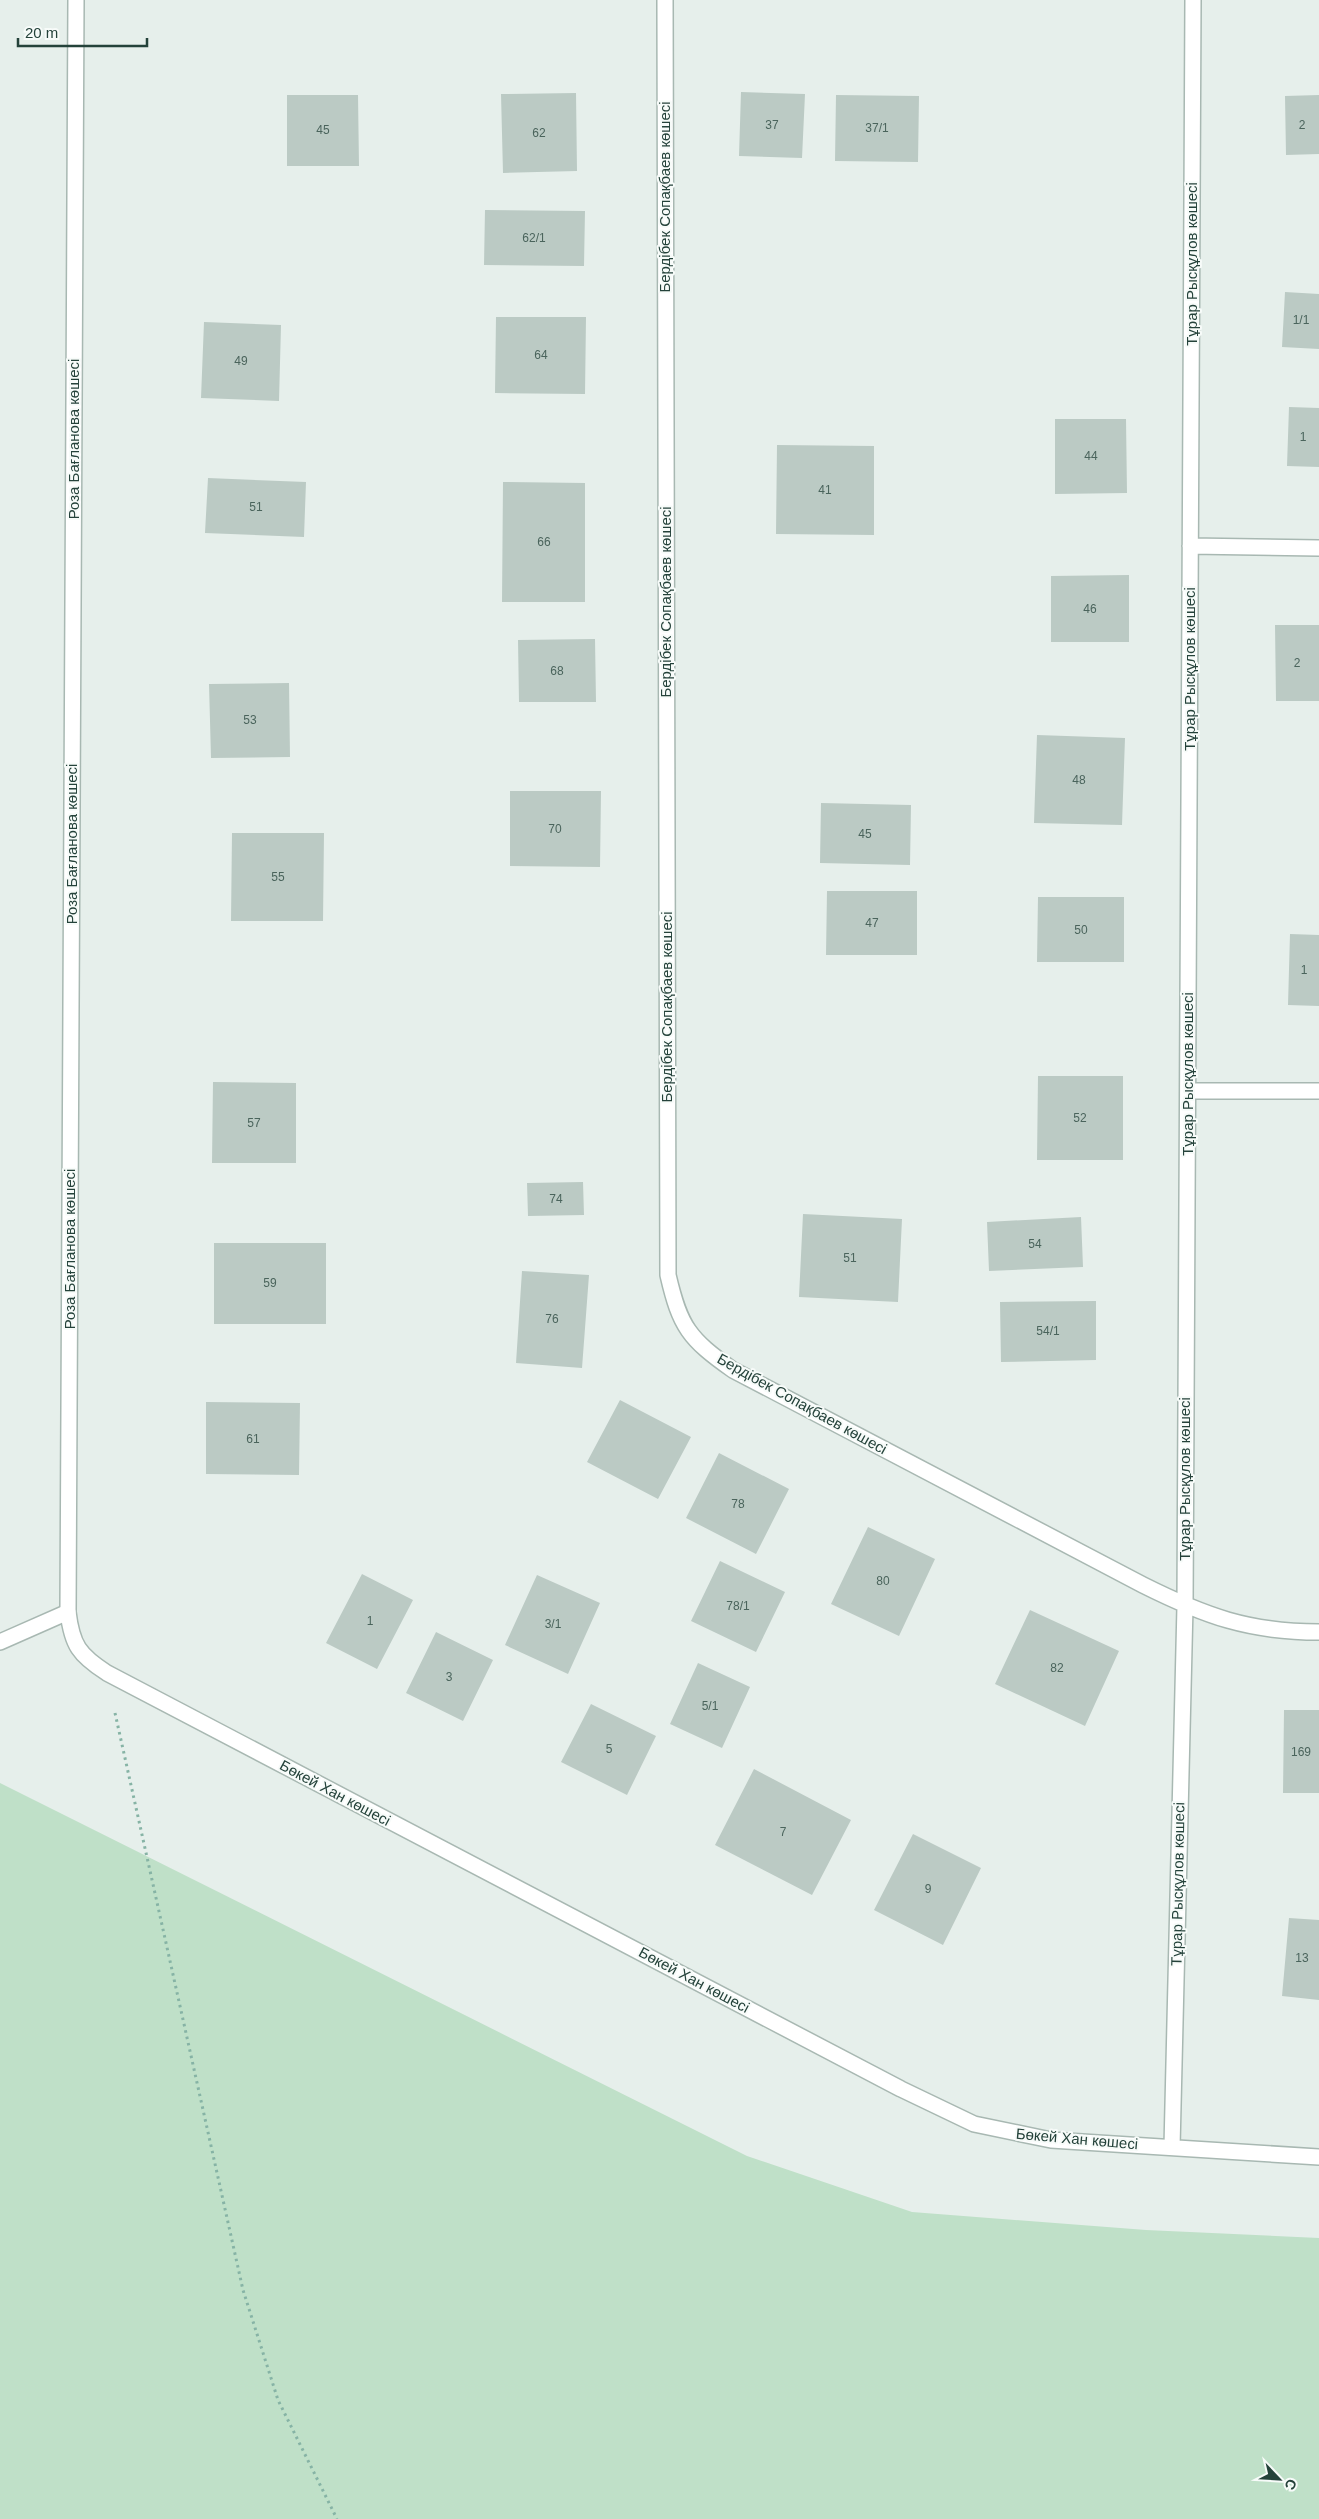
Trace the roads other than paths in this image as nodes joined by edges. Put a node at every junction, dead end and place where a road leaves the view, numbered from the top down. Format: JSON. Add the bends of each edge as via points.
{"nodes":[{"id":1,"x":76,"y":0,"type":"edge"},
{"id":2,"x":665,"y":0,"type":"edge"},
{"id":3,"x":1193,"y":0,"type":"edge"},
{"id":4,"x":1190,"y":546,"type":"junction"},
{"id":5,"x":1319,"y":548,"type":"edge"},
{"id":6,"x":1188,"y":1090,"type":"junction"},
{"id":7,"x":1319,"y":1091,"type":"edge"},
{"id":8,"x":1185,"y":1606,"type":"junction"},
{"id":9,"x":68,"y":1612,"type":"junction"},
{"id":10,"x":1319,"y":1632,"type":"edge"},
{"id":11,"x":0,"y":1642,"type":"edge"},
{"id":12,"x":106,"y":1674,"type":"joint"},
{"id":13,"x":1172,"y":2147,"type":"junction"},
{"id":14,"x":1319,"y":2157,"type":"edge"}],
"edges":[{"from":1,"to":9,"type":"street","name":"Роза Бағланова көшесі"},
{"from":2,"to":8,"type":"street","name":"Бердібек Сопақбаев көшесі","via":[[668,1275],[676,1309],[690,1334],[704,1350],[733,1370]]},
{"from":3,"to":4,"type":"street","name":"Тұрар Рысқұлов көшесі"},
{"from":4,"to":5,"type":"street"},
{"from":4,"to":6,"type":"street","name":"Тұрар Рысқұлов көшесі"},
{"from":6,"to":7,"type":"street"},
{"from":6,"to":8,"type":"street","name":"Тұрар Рысқұлов көшесі"},
{"from":8,"to":10,"type":"street","name":"Бердібек Сопақбаев көшесі","via":[[1258,1629]]},
{"from":8,"to":13,"type":"street","name":"Тұрар Рысқұлов көшесі"},
{"from":9,"to":11,"type":"street"},
{"from":9,"to":12,"type":"street","name":"Роза Бағланова көшесі","via":[[77,1649]]},
{"from":12,"to":13,"type":"street","name":"Бөкей Хан көшесі","via":[[939,2109],[974,2124],[1008,2133],[1051,2140]]},
{"from":13,"to":14,"type":"street","name":"Бөкей Хан көшесі"}]}
